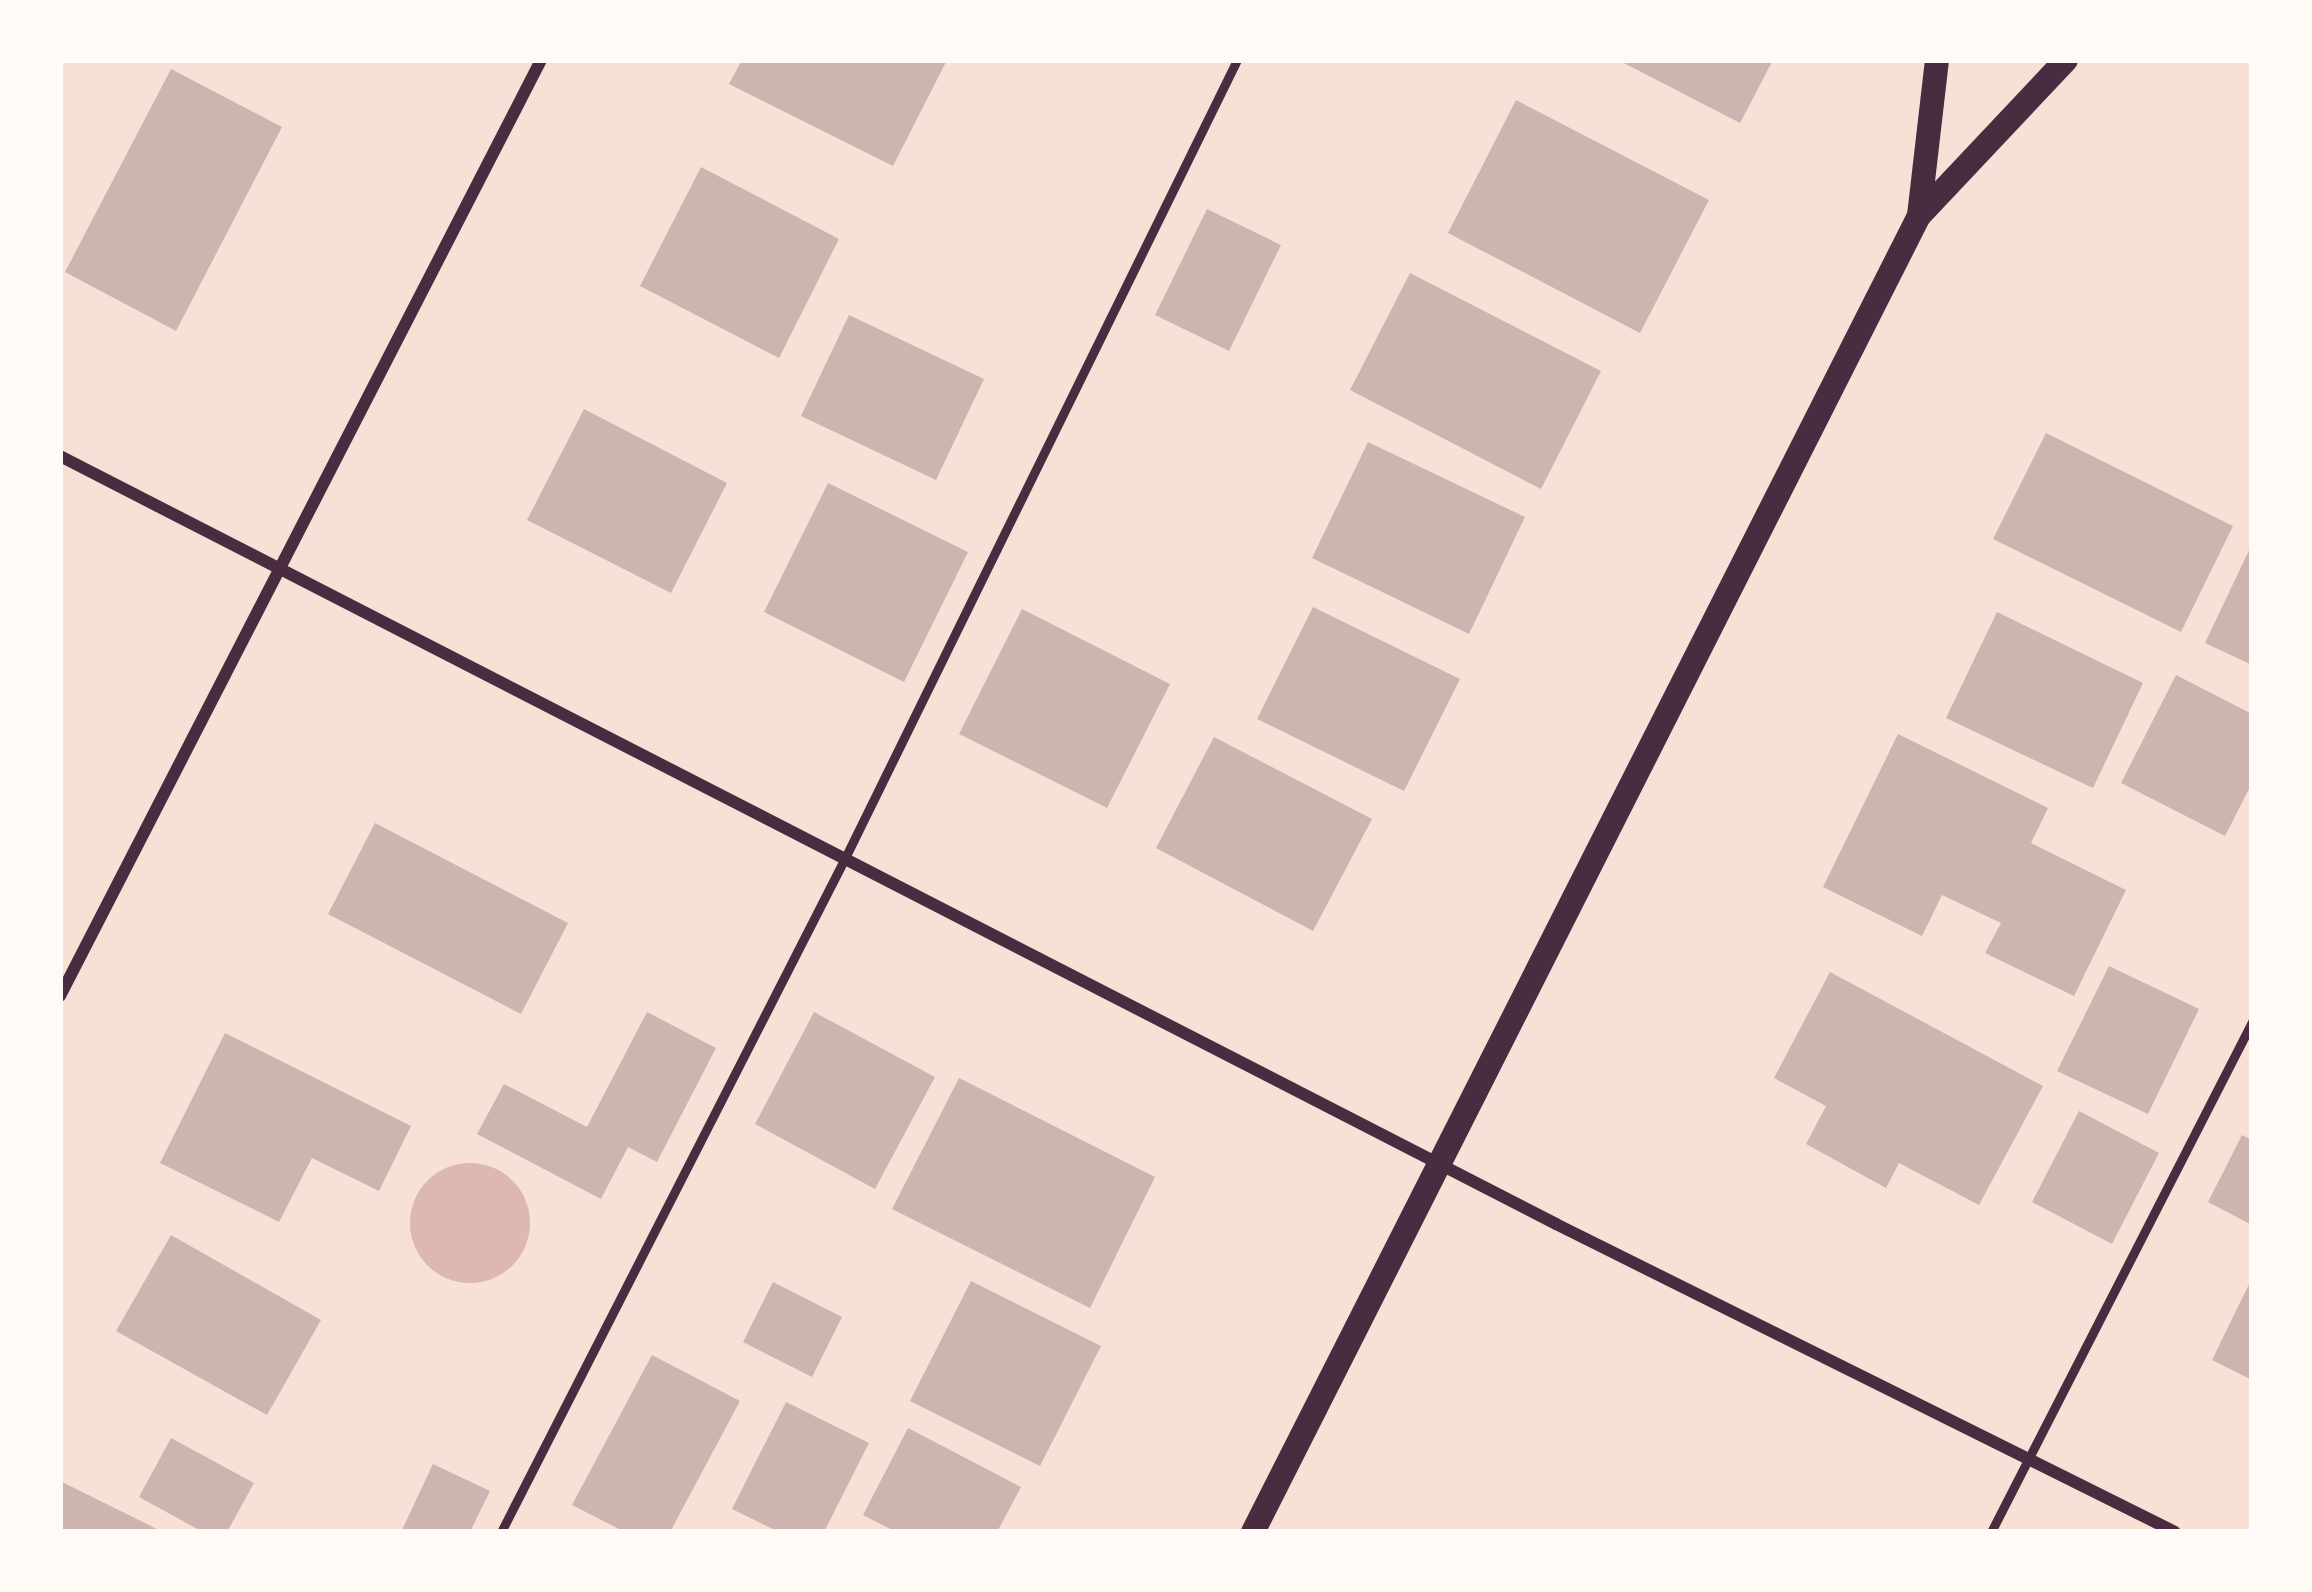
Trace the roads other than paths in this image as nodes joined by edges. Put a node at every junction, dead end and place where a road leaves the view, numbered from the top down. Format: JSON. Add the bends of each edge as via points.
{"nodes":[{"id":1,"x":541,"y":60,"type":"edge"},
{"id":2,"x":1237,"y":60,"type":"edge"},
{"id":3,"x":1937,"y":60,"type":"edge"},
{"id":4,"x":2066,"y":60,"type":"edge"},
{"id":5,"x":1919,"y":216,"type":"junction"},
{"id":6,"x":60,"y":457,"type":"edge"},
{"id":7,"x":280,"y":569,"type":"junction"},
{"id":8,"x":844,"y":860,"type":"junction"},
{"id":9,"x":60,"y":996,"type":"edge"},
{"id":10,"x":2252,"y":1022,"type":"edge"},
{"id":11,"x":1441,"y":1165,"type":"junction"},
{"id":12,"x":2029,"y":1459,"type":"junction"},
{"id":13,"x":502,"y":1532,"type":"edge"},
{"id":14,"x":1253,"y":1532,"type":"edge"},
{"id":15,"x":1991,"y":1532,"type":"edge"},
{"id":16,"x":2175,"y":1532,"type":"edge"}],
"edges":[{"from":1,"to":7,"type":"street"},
{"from":2,"to":8,"type":"lane"},
{"from":3,"to":5,"type":"main road"},
{"from":4,"to":5,"type":"main road"},
{"from":5,"to":11,"type":"main road"},
{"from":6,"to":7,"type":"street"},
{"from":7,"to":8,"type":"street"},
{"from":7,"to":9,"type":"street"},
{"from":8,"to":11,"type":"street"},
{"from":8,"to":13,"type":"lane"},
{"from":10,"to":12,"type":"lane"},
{"from":11,"to":12,"type":"street"},
{"from":11,"to":14,"type":"main road"},
{"from":12,"to":15,"type":"lane"},
{"from":12,"to":16,"type":"street"}]}
